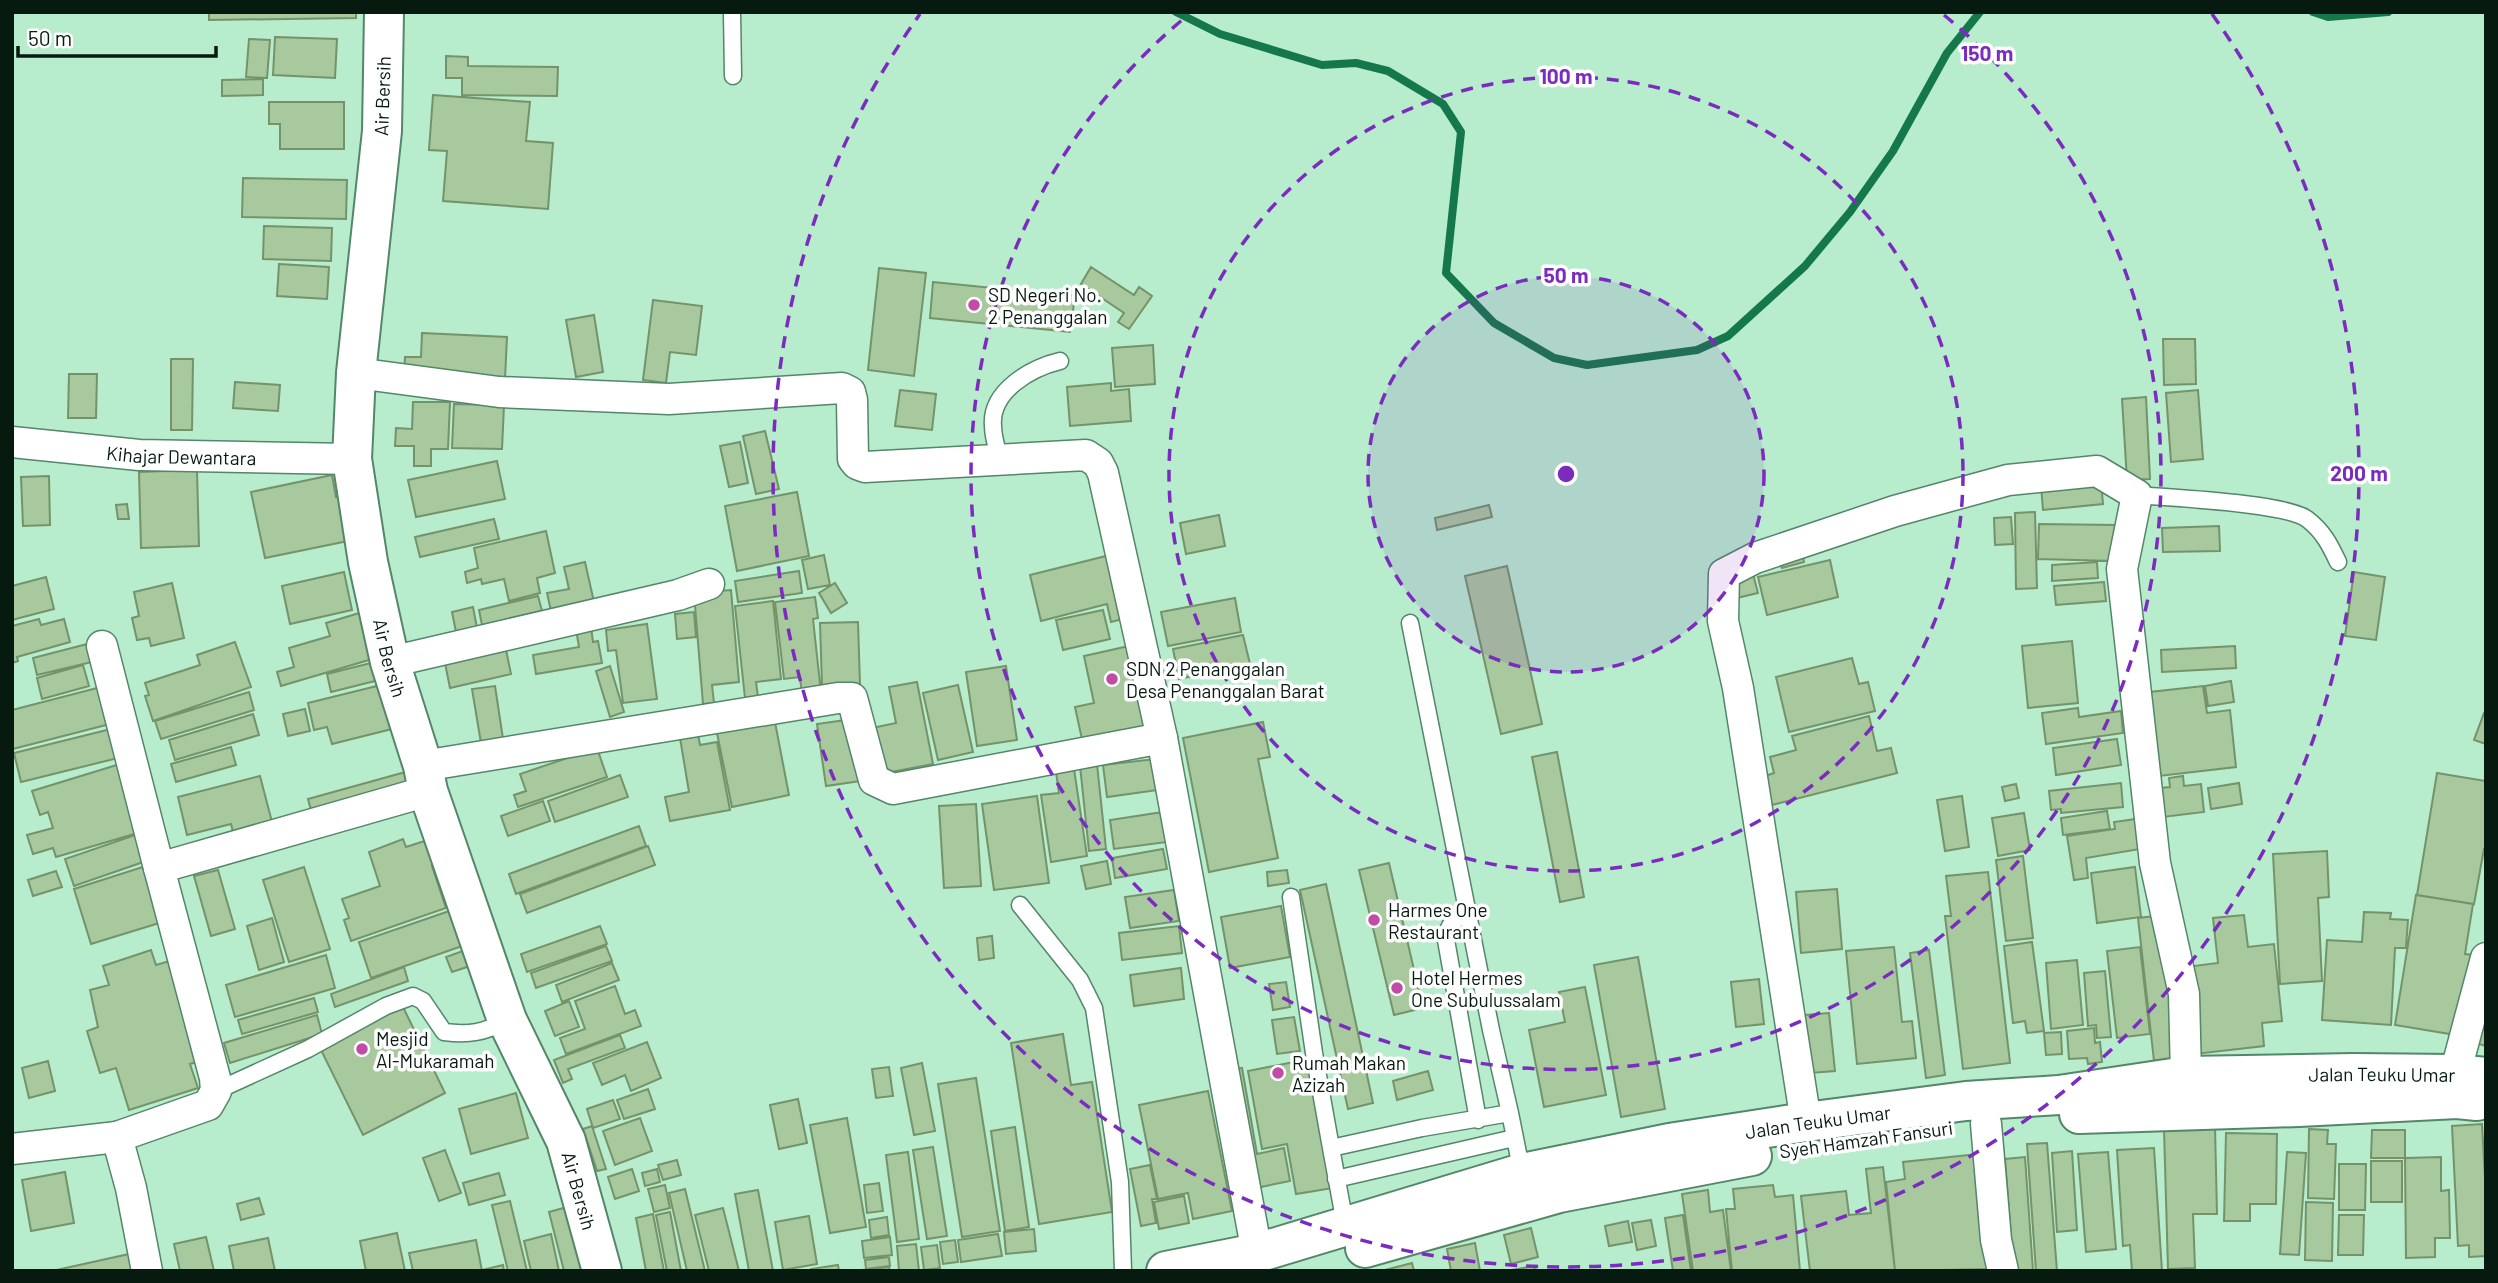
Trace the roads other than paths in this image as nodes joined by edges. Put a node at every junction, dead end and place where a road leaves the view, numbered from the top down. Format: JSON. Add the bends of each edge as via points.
{"nodes":[{"id":1,"x":384,"y":12,"type":"edge"},
{"id":2,"x":732,"y":12,"type":"edge"},
{"id":3,"x":733,"y":76,"type":"dead end"},
{"id":4,"x":1060,"y":361,"type":"dead end"},
{"id":5,"x":356,"y":373,"type":"junction"},
{"id":6,"x":12,"y":442,"type":"edge"},
{"id":7,"x":352,"y":459,"type":"junction"},
{"id":8,"x":1000,"y":460,"type":"junction"},
{"id":9,"x":2137,"y":495,"type":"junction"},
{"id":10,"x":2338,"y":562,"type":"dead end"},
{"id":11,"x":709,"y":584,"type":"dead end"},
{"id":12,"x":1410,"y":623,"type":"dead end"},
{"id":13,"x":102,"y":646,"type":"dead end"},
{"id":14,"x":390,"y":662,"type":"junction"},
{"id":15,"x":1162,"y":738,"type":"junction"},
{"id":16,"x":425,"y":778,"type":"junction"},
{"id":17,"x":159,"y":868,"type":"junction"},
{"id":18,"x":1291,"y":897,"type":"dead end"},
{"id":19,"x":1020,"y":905,"type":"dead end"},
{"id":20,"x":1468,"y":915,"type":"junction"},
{"id":21,"x":2486,"y":958,"type":"edge"},
{"id":22,"x":506,"y":1020,"type":"junction"},
{"id":23,"x":2186,"y":1076,"type":"junction"},
{"id":24,"x":2470,"y":1076,"type":"edge"},
{"id":25,"x":216,"y":1091,"type":"junction"},
{"id":26,"x":2486,"y":1101,"type":"edge"},
{"id":27,"x":1510,"y":1113,"type":"junction"},
{"id":28,"x":1478,"y":1120,"type":"junction"},
{"id":29,"x":1806,"y":1122,"type":"junction"},
{"id":30,"x":1986,"y":1124,"type":"junction"},
{"id":31,"x":117,"y":1137,"type":"junction"},
{"id":32,"x":1331,"y":1148,"type":"junction"},
{"id":33,"x":12,"y":1149,"type":"edge"},
{"id":34,"x":1518,"y":1156,"type":"junction"},
{"id":35,"x":1336,"y":1179,"type":"junction"},
{"id":36,"x":1348,"y":1239,"type":"junction"},
{"id":37,"x":1258,"y":1262,"type":"edge"},
{"id":38,"x":146,"y":1271,"type":"edge"},
{"id":39,"x":602,"y":1271,"type":"edge"},
{"id":40,"x":1123,"y":1271,"type":"edge"},
{"id":41,"x":1166,"y":1271,"type":"edge"},
{"id":42,"x":2003,"y":1271,"type":"edge"}],
"edges":[{"from":1,"to":5,"type":"main road","name":"Air Bersih","via":[[382,131]]},
{"from":2,"to":3,"type":"lane"},
{"from":4,"to":8,"type":"lane","via":[[1041,365],[1012,385],[998,403],[992,424]]},
{"from":5,"to":7,"type":"main road","name":"Air Bersih"},
{"from":5,"to":8,"type":"street","via":[[499,392],[656,398],[842,388],[850,392],[852,400],[853,459],[857,464]]},
{"from":6,"to":7,"type":"street","name":"Kihajar Dewantara","via":[[139,455]]},
{"from":7,"to":14,"type":"main road","name":"Air Bersih"},
{"from":8,"to":15,"type":"street","via":[[1086,455],[1098,463]]},
{"from":9,"to":10,"type":"lane","via":[[2280,509],[2305,517],[2323,533]]},
{"from":9,"to":23,"type":"street","via":[[2122,569],[2155,863],[2184,994]]},
{"from":9,"to":29,"type":"street","via":[[2097,471],[2008,480],[1882,515],[1755,558],[1724,574],[1723,621],[1738,688]]},
{"from":11,"to":14,"type":"street"},
{"from":12,"to":20,"type":"lane"},
{"from":13,"to":17,"type":"street"},
{"from":14,"to":16,"type":"main road","name":"Air Bersih"},
{"from":15,"to":16,"type":"street","via":[[893,789],[873,780],[852,698],[838,698]]},
{"from":15,"to":37,"type":"street"},
{"from":16,"to":17,"type":"street"},
{"from":16,"to":22,"type":"main road","name":"Air Bersih"},
{"from":17,"to":25,"type":"street"},
{"from":18,"to":32,"type":"lane"},
{"from":19,"to":40,"type":"lane","via":[[1080,980],[1094,1008],[1120,1182]]},
{"from":20,"to":27,"type":"lane"},
{"from":20,"to":28,"type":"lane","via":[[1451,923],[1446,940]]},
{"from":21,"to":24,"type":"street"},
{"from":22,"to":25,"type":"lane","via":[[467,1035],[444,1032],[423,1001],[412,996]]},
{"from":22,"to":39,"type":"main road","name":"Air Bersih","via":[[565,1141]]},
{"from":23,"to":24,"type":"main road","name":"Jalan Teuku Umar"},
{"from":23,"to":29,"type":"main road","name":"Jalan Teuku Umar","via":[[2059,1095],[1966,1101]]},
{"from":25,"to":31,"type":"street","via":[[208,1105]]},
{"from":26,"to":30,"type":"main road","name":"Syeh Hamzah Fansuri","via":[[2099,1112]]},
{"from":27,"to":28,"type":"lane"},
{"from":27,"to":34,"type":"lane"},
{"from":28,"to":32,"type":"lane"},
{"from":29,"to":34,"type":"main road","name":"Jalan Teuku Umar","via":[[1669,1143]]},
{"from":30,"to":36,"type":"main road","name":"Syeh Hamzah Fansuri","via":[[1813,1144]]},
{"from":30,"to":42,"type":"street"},
{"from":31,"to":33,"type":"street"},
{"from":31,"to":38,"type":"street"},
{"from":32,"to":35,"type":"lane"},
{"from":34,"to":35,"type":"lane"},
{"from":34,"to":36,"type":"main road","name":"Jalan Teuku Umar"},
{"from":35,"to":36,"type":"lane"},
{"from":36,"to":37,"type":"main road","name":"Jalan Teuku Umar"},
{"from":37,"to":41,"type":"main road","name":"Jalan Teuku Umar"}]}
